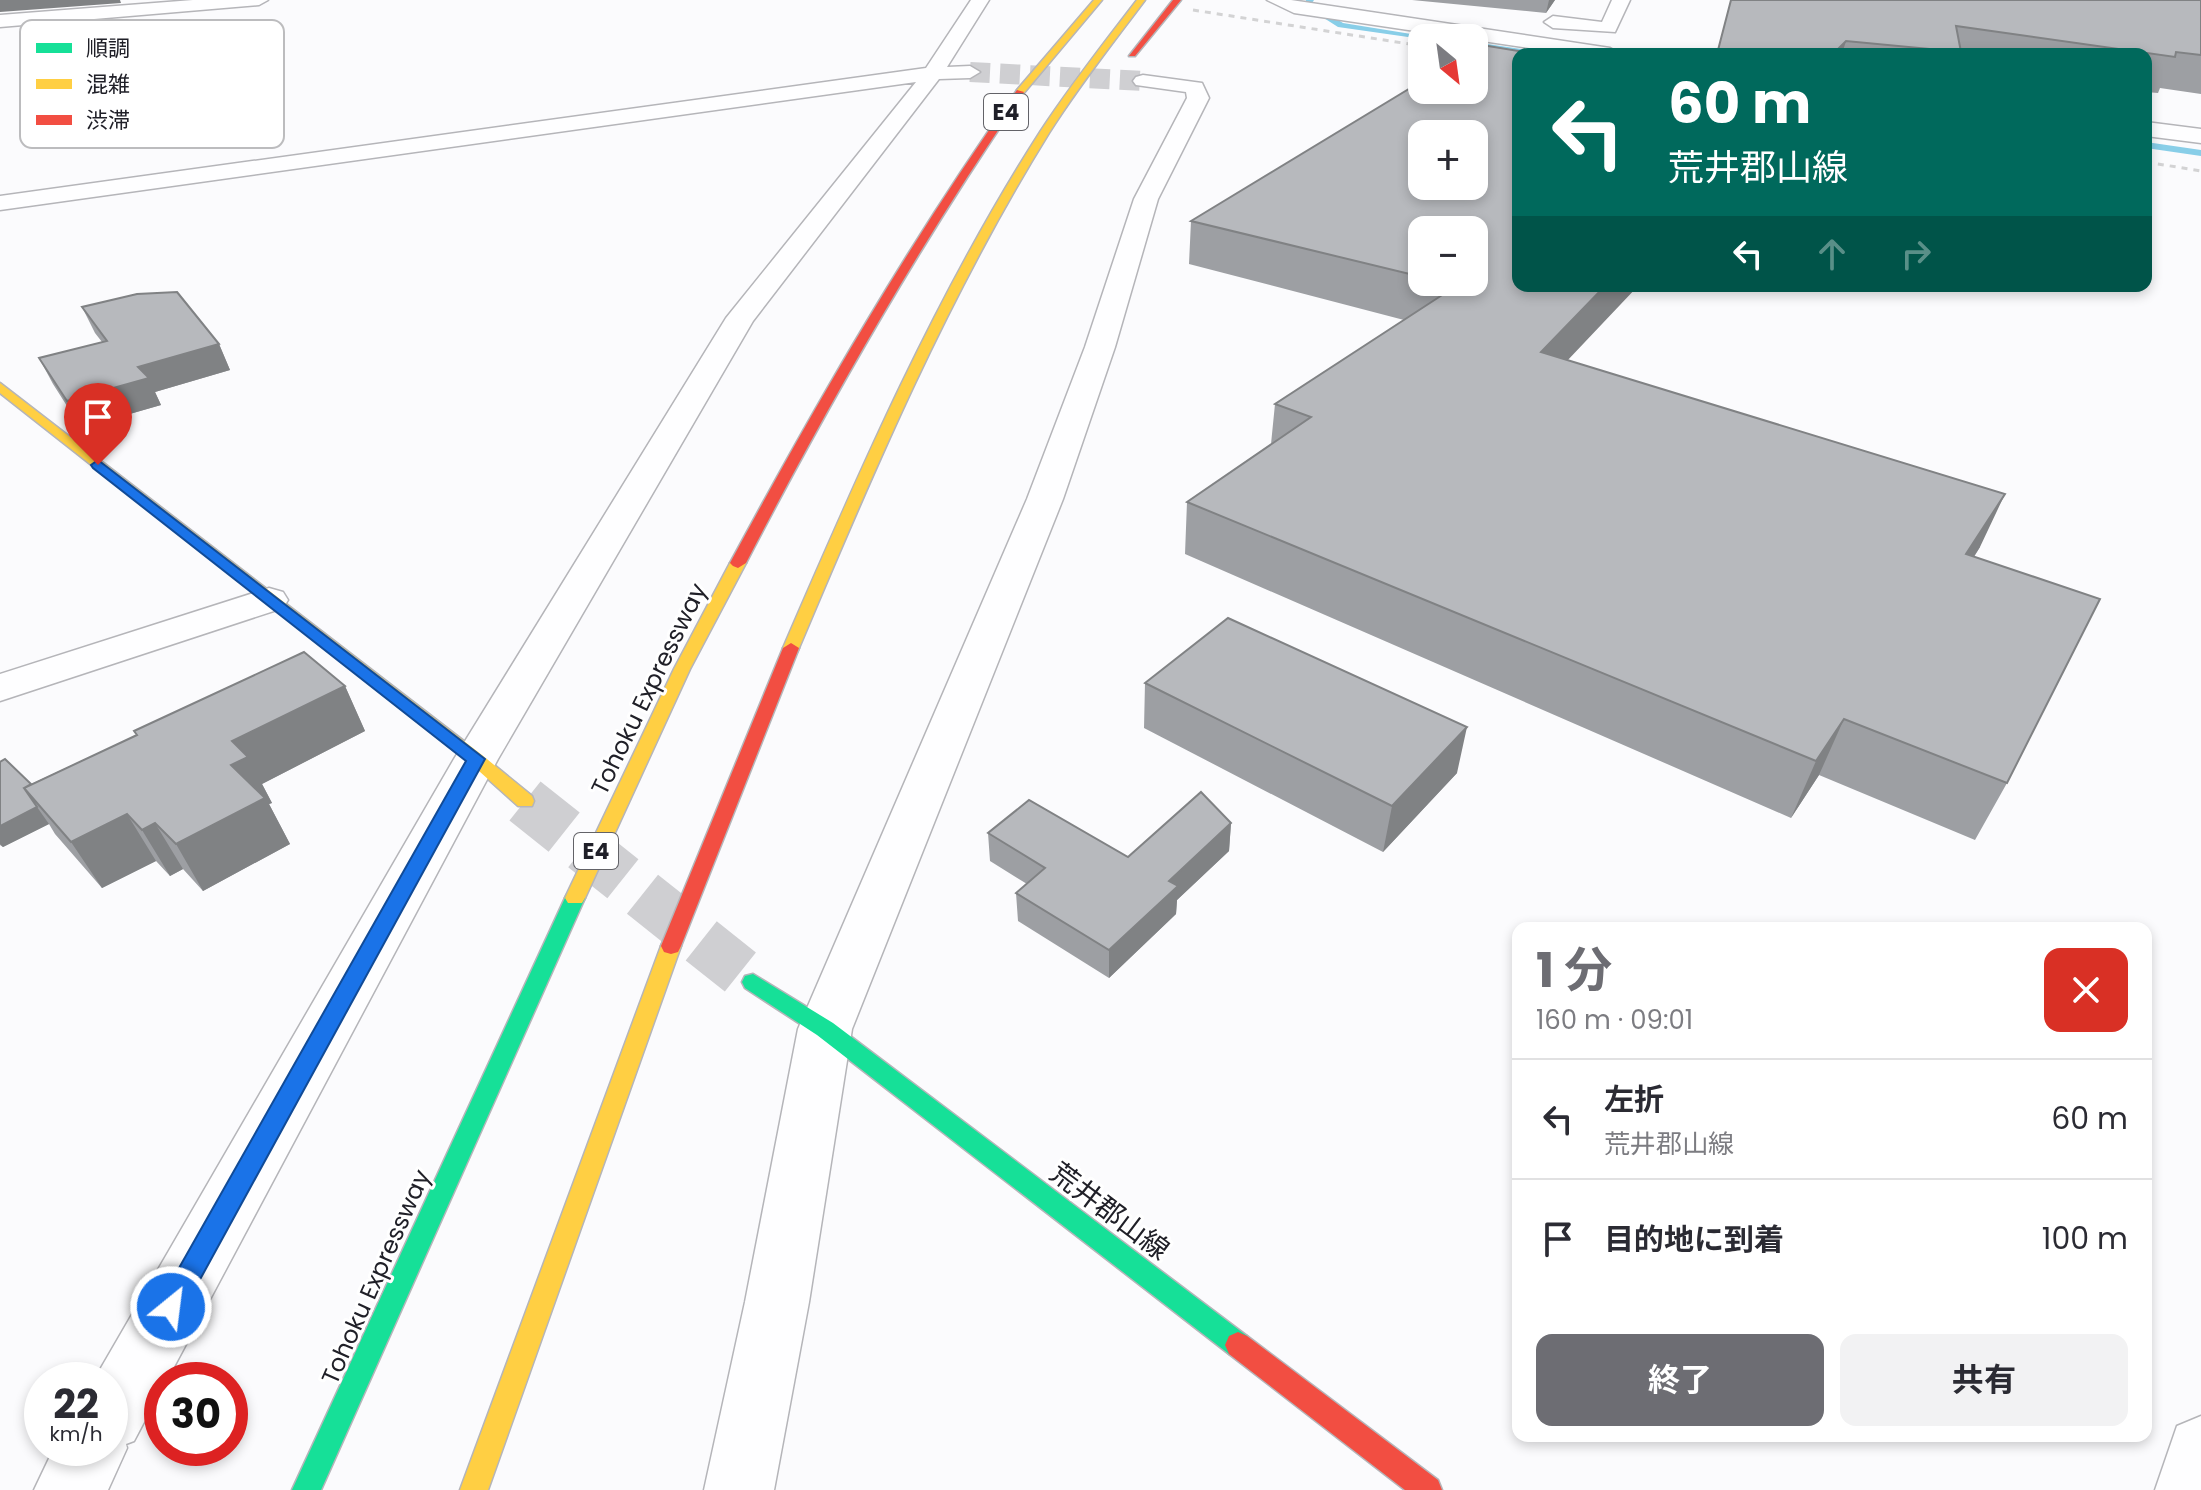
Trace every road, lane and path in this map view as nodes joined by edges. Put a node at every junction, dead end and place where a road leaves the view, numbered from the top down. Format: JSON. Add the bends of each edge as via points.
{"nodes":[{"id":1,"x":62,"y":0,"type":"edge"},
{"id":2,"x":259,"y":0,"type":"edge"},
{"id":3,"x":980,"y":0,"type":"edge"},
{"id":4,"x":1098,"y":0,"type":"edge"},
{"id":5,"x":1141,"y":0,"type":"edge"},
{"id":6,"x":1177,"y":0,"type":"edge"},
{"id":7,"x":1276,"y":0,"type":"edge"},
{"id":8,"x":1621,"y":0,"type":"edge"},
{"id":9,"x":1384,"y":4,"type":"dead end"},
{"id":10,"x":1429,"y":8,"type":"dead end"},
{"id":11,"x":45,"y":17,"type":"junction"},
{"id":12,"x":1533,"y":20,"type":"dead end"},
{"id":13,"x":0,"y":21,"type":"edge"},
{"id":14,"x":1569,"y":48,"type":"edge"},
{"id":15,"x":970,"y":72,"type":"tunnel mouth"},
{"id":16,"x":1134,"y":72,"type":"joint"},
{"id":17,"x":933,"y":73,"type":"junction"},
{"id":18,"x":975,"y":122,"type":"dead end"},
{"id":19,"x":2152,"y":130,"type":"edge"},
{"id":20,"x":2201,"y":136,"type":"edge"},
{"id":21,"x":1043,"y":175,"type":"dead end"},
{"id":22,"x":0,"y":203,"type":"edge"},
{"id":23,"x":986,"y":230,"type":"junction"},
{"id":24,"x":925,"y":232,"type":"junction"},
{"id":25,"x":0,"y":387,"type":"edge"},
{"id":26,"x":269,"y":600,"type":"junction"},
{"id":27,"x":0,"y":688,"type":"edge"},
{"id":28,"x":476,"y":759,"type":"junction"},
{"id":29,"x":525,"y":801,"type":"tunnel mouth"},
{"id":30,"x":753,"y":982,"type":"tunnel mouth"},
{"id":31,"x":825,"y":1029,"type":"junction"},
{"id":32,"x":128,"y":1385,"type":"edge"},
{"id":33,"x":2201,"y":1450,"type":"edge"},
{"id":34,"x":83,"y":1466,"type":"edge"},
{"id":35,"x":69,"y":1490,"type":"edge"},
{"id":36,"x":306,"y":1490,"type":"edge"},
{"id":37,"x":474,"y":1490,"type":"edge"},
{"id":38,"x":739,"y":1490,"type":"edge"},
{"id":39,"x":1428,"y":1490,"type":"edge"},
{"id":40,"x":2190,"y":1490,"type":"edge"}],
"edges":[{"from":1,"to":11,"type":"street"},
{"from":2,"to":11,"type":"street"},
{"from":3,"to":17,"type":"street"},
{"from":4,"to":24,"type":"main road","name":"Tohoku Expressway","number":"E4","via":[[1026,84]]},
{"from":5,"to":23,"type":"main road","number":"E4","via":[[1074,86]]},
{"from":6,"to":16,"type":"main road"},
{"from":7,"to":14,"type":"street","via":[[1294,8]]},
{"from":8,"to":12,"type":"street","via":[[1608,28]]},
{"from":9,"to":10,"type":"street"},
{"from":11,"to":13,"type":"street"},
{"from":15,"to":17,"type":"street"},
{"from":16,"to":31,"type":"street","via":[[1195,87],[1198,98],[1146,199],[1045,499]]},
{"from":17,"to":22,"type":"street"},
{"from":17,"to":28,"type":"street","via":[[740,318]]},
{"from":18,"to":24,"type":"main road"},
{"from":19,"to":20,"type":"street"},
{"from":21,"to":23,"type":"main road"},
{"from":23,"to":37,"type":"main road","number":"E4","via":[[877,449],[783,664],[689,896]]},
{"from":24,"to":36,"type":"main road","name":"Tohoku Expressway","number":"E4","via":[[854,348],[682,669]]},
{"from":25,"to":26,"type":"main road"},
{"from":26,"to":27,"type":"street"},
{"from":26,"to":28,"type":"main road"},
{"from":28,"to":29,"type":"main road"},
{"from":28,"to":32,"type":"street"},
{"from":30,"to":31,"type":"main road","name":"荒井郡山線"},
{"from":31,"to":38,"type":"street"},
{"from":31,"to":39,"type":"main road","name":"荒井郡山線"},
{"from":33,"to":40,"type":"street"},
{"from":34,"to":35,"type":"street"}]}
